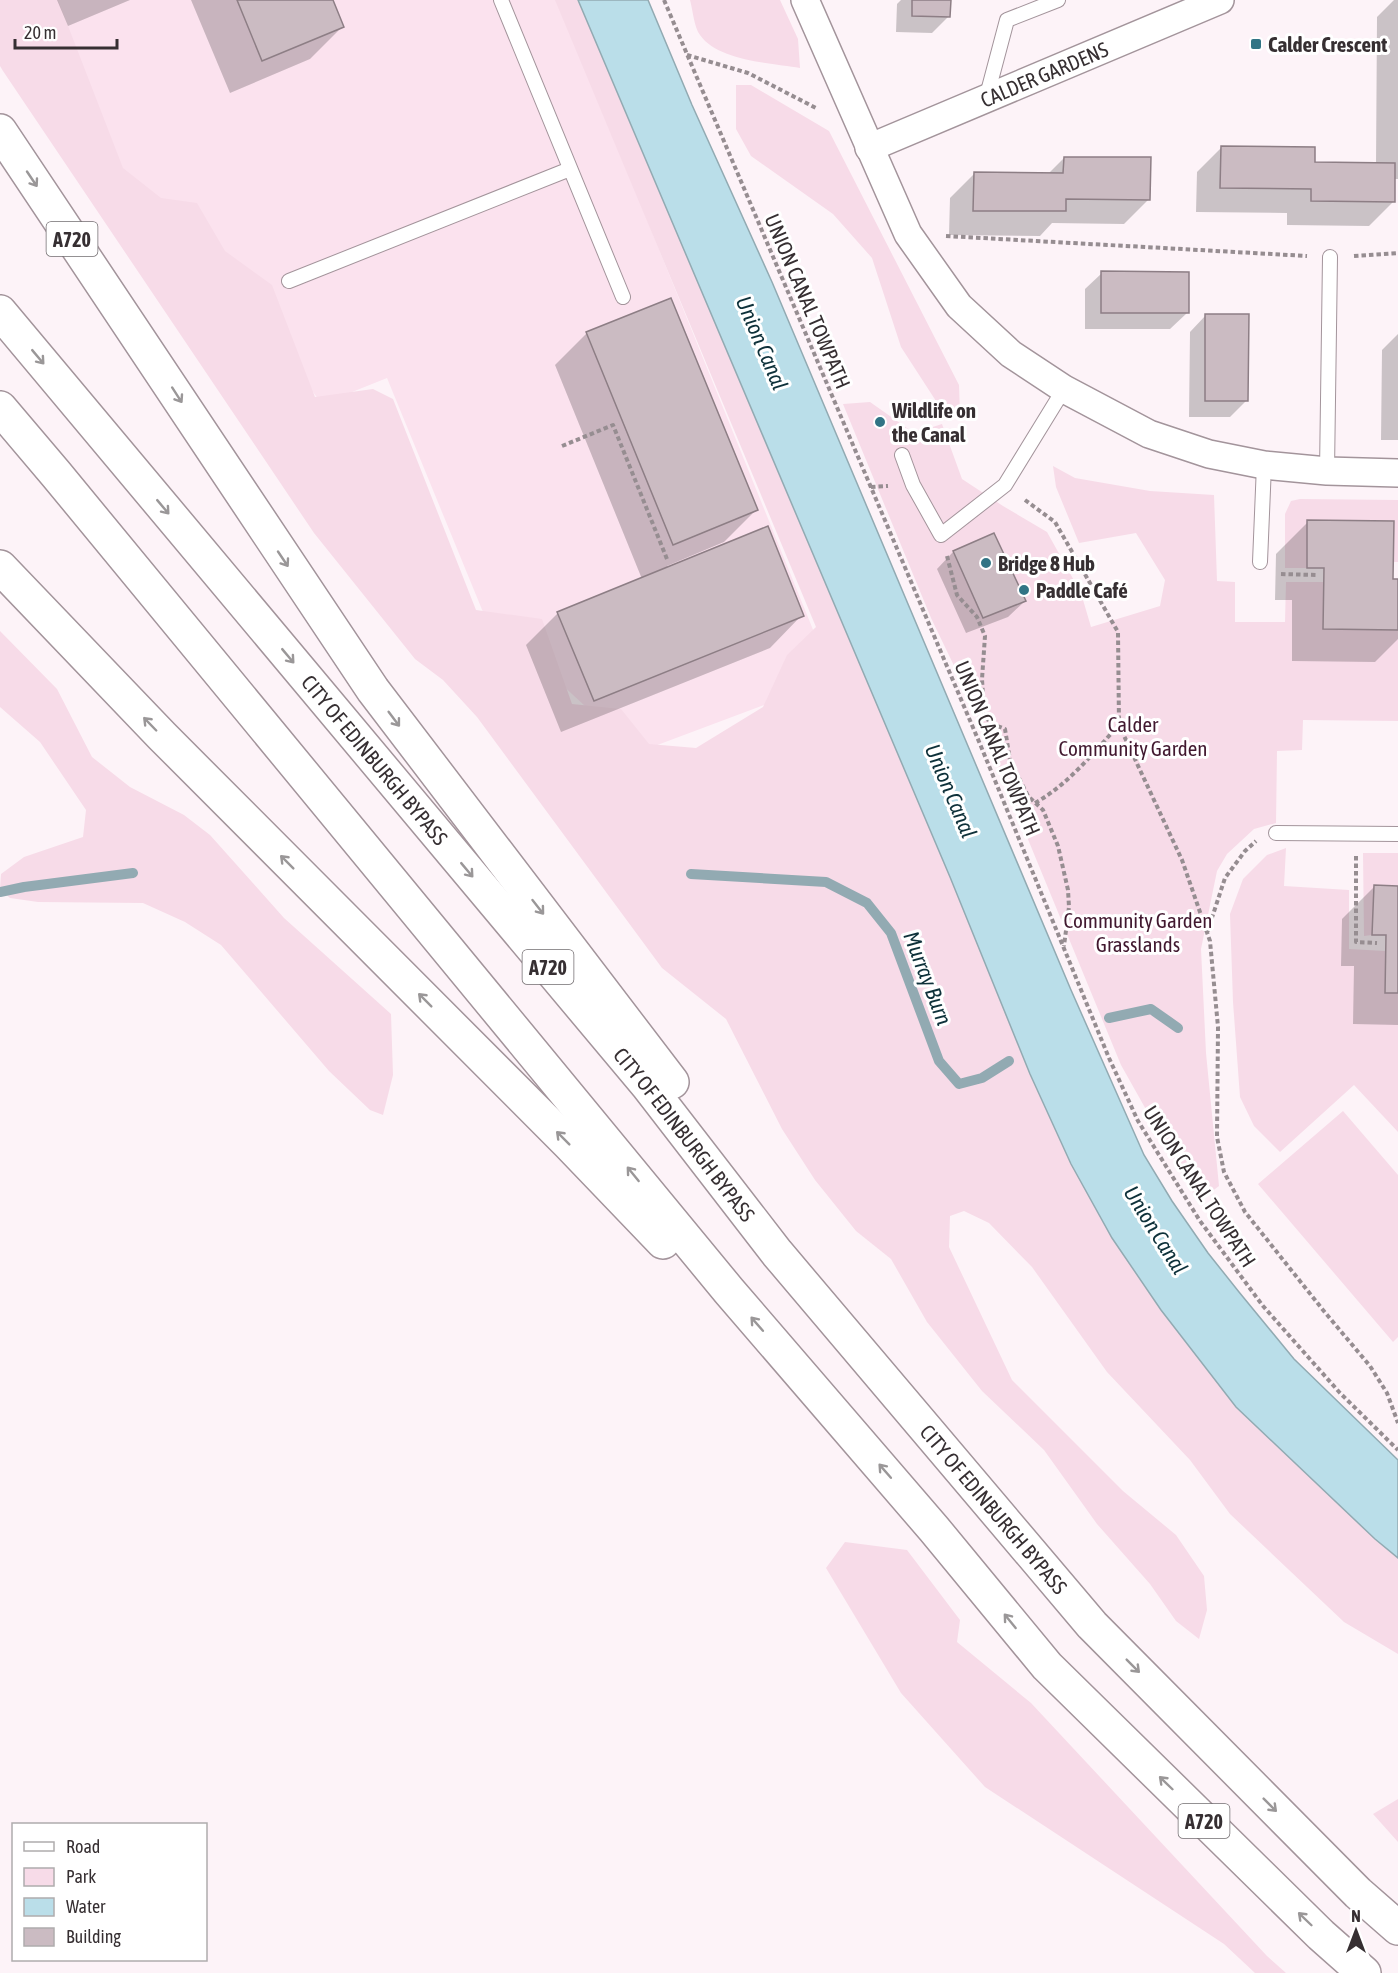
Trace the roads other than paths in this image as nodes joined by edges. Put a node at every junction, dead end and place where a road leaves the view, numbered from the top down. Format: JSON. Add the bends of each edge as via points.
{"nodes":[{"id":1,"x":501,"y":0,"type":"edge"},
{"id":2,"x":805,"y":0,"type":"edge"},
{"id":3,"x":1058,"y":0,"type":"edge"},
{"id":4,"x":1220,"y":0,"type":"edge"},
{"id":5,"x":986,"y":99,"type":"junction"},
{"id":6,"x":0,"y":131,"type":"edge"},
{"id":7,"x":866,"y":140,"type":"junction"},
{"id":8,"x":570,"y":169,"type":"junction"},
{"id":9,"x":1330,"y":257,"type":"road end"},
{"id":10,"x":289,"y":281,"type":"dead end"},
{"id":11,"x":623,"y":297,"type":"dead end"},
{"id":12,"x":0,"y":312,"type":"edge"},
{"id":13,"x":1064,"y":389,"type":"junction"},
{"id":14,"x":0,"y":408,"type":"edge"},
{"id":15,"x":902,"y":455,"type":"dead end"},
{"id":16,"x":1264,"y":465,"type":"junction"},
{"id":17,"x":1327,"y":471,"type":"junction"},
{"id":18,"x":1398,"y":473,"type":"edge"},
{"id":19,"x":1260,"y":562,"type":"road end"},
{"id":20,"x":0,"y":567,"type":"edge"},
{"id":21,"x":1276,"y":833,"type":"road end"},
{"id":22,"x":1398,"y":834,"type":"edge"},
{"id":23,"x":729,"y":1291,"type":"junction"},
{"id":24,"x":946,"y":1452,"type":"junction"},
{"id":25,"x":1398,"y":1928,"type":"edge"},
{"id":26,"x":1364,"y":1973,"type":"edge"}],
"edges":[{"from":1,"to":8,"type":"lane"},
{"from":2,"to":7,"type":"street"},
{"from":3,"to":5,"type":"lane","via":[[1008,20]]},
{"from":4,"to":5,"type":"street","name":"CALDER GARDENS"},
{"from":5,"to":7,"type":"street","name":"CALDER GARDENS"},
{"from":6,"to":24,"type":"highway","number":"A720","one_way":true,"via":[[372,690],[793,1239]]},
{"from":7,"to":13,"type":"street","via":[[908,234],[959,306],[1011,354]]},
{"from":8,"to":10,"type":"lane"},
{"from":8,"to":11,"type":"lane"},
{"from":9,"to":17,"type":"lane"},
{"from":12,"to":24,"type":"highway","name":"CITY OF EDINBURGH BYPASS","number":"A720","one_way":true,"via":[[648,1086],[777,1253]]},
{"from":13,"to":15,"type":"lane","via":[[1005,485],[941,535],[913,485]]},
{"from":13,"to":16,"type":"street","via":[[1149,434],[1209,454]]},
{"from":23,"to":14,"type":"highway","number":"A720","one_way":true},
{"from":16,"to":17,"type":"street"},
{"from":16,"to":19,"type":"lane"},
{"from":17,"to":18,"type":"street"},
{"from":23,"to":20,"type":"highway","number":"A720","one_way":true,"via":[[675,1254]]},
{"from":21,"to":22,"type":"lane"},
{"from":26,"to":23,"type":"highway","number":"A720","one_way":true,"via":[[1047,1666]]},
{"from":24,"to":25,"type":"highway","name":"CITY OF EDINBURGH BYPASS","number":"A720","one_way":true,"via":[[1092,1625],[1358,1893]]}]}
